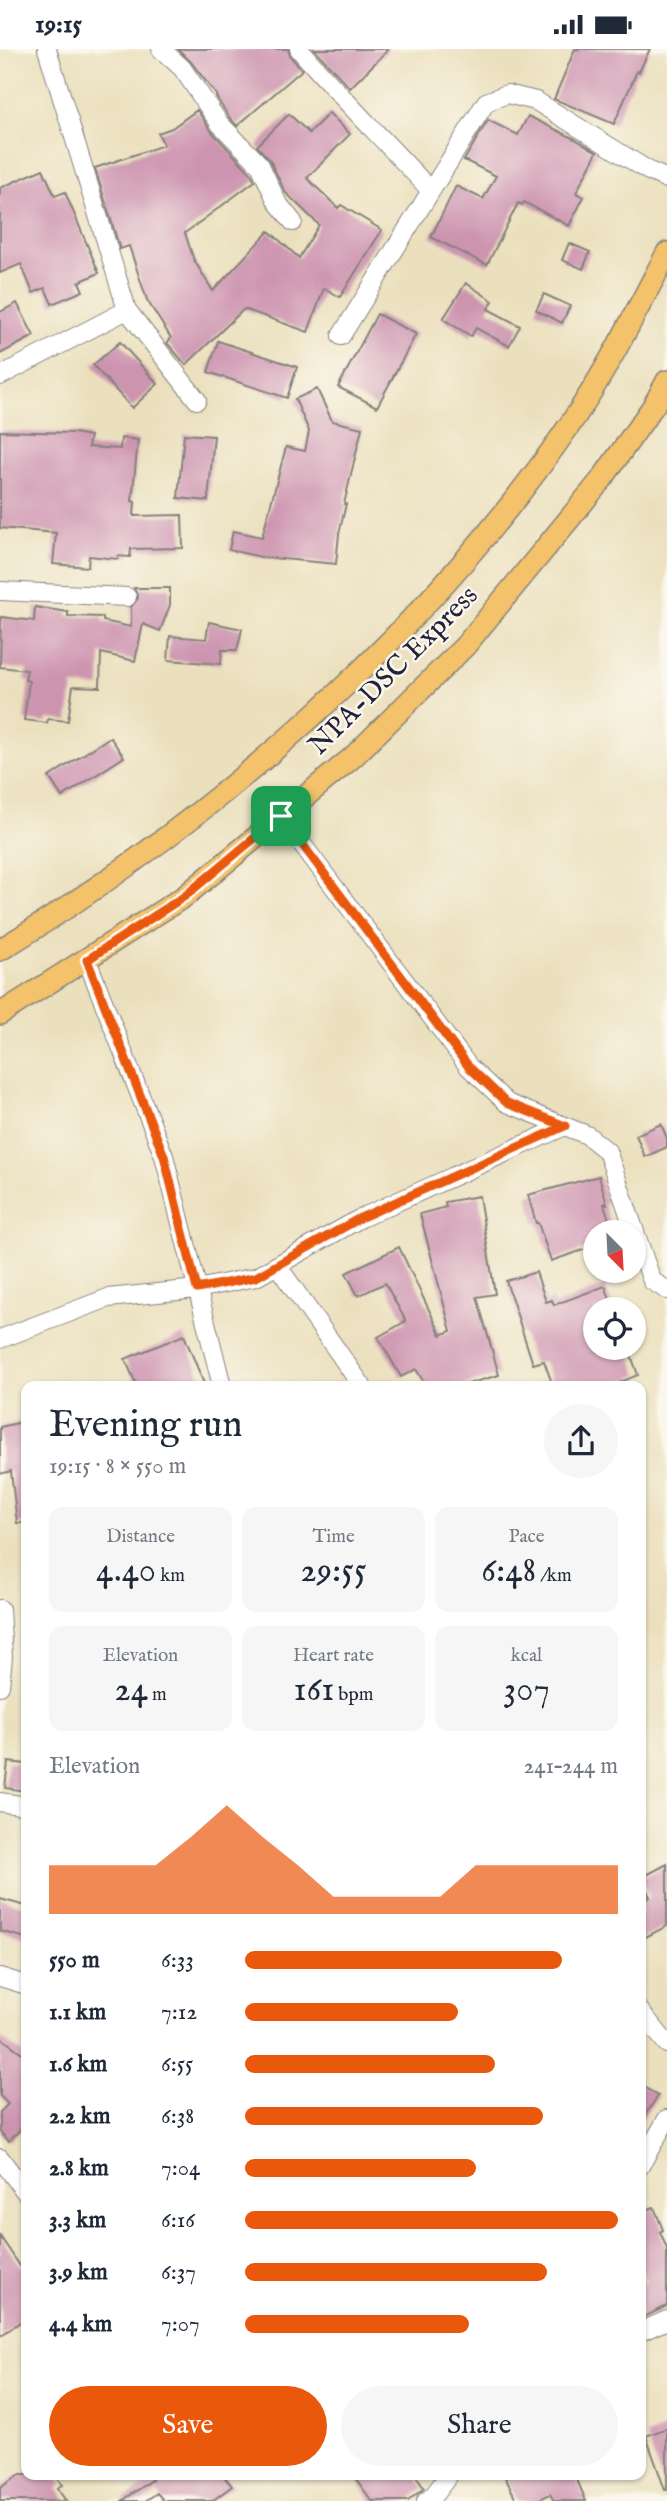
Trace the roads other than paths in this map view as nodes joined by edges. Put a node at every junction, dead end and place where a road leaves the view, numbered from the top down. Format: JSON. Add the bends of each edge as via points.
{"nodes":[{"id":1,"x":47,"y":49,"type":"edge"},
{"id":2,"x":161,"y":49,"type":"edge"},
{"id":3,"x":299,"y":49,"type":"edge"},
{"id":4,"x":667,"y":179,"type":"edge"},
{"id":5,"x":431,"y":191,"type":"junction"},
{"id":6,"x":293,"y":222,"type":"dead end"},
{"id":7,"x":667,"y":253,"type":"edge"},
{"id":8,"x":127,"y":310,"type":"junction"},
{"id":9,"x":341,"y":336,"type":"dead end"},
{"id":10,"x":0,"y":376,"type":"edge"},
{"id":11,"x":667,"y":381,"type":"edge"},
{"id":12,"x":197,"y":400,"type":"dead end"},
{"id":13,"x":660,"y":409,"type":"edge"},
{"id":14,"x":0,"y":591,"type":"edge"},
{"id":15,"x":127,"y":597,"type":"dead end"},
{"id":16,"x":281,"y":816,"type":"junction"},
{"id":17,"x":0,"y":950,"type":"edge"},
{"id":18,"x":87,"y":960,"type":"junction"},
{"id":19,"x":0,"y":1014,"type":"edge"},
{"id":20,"x":565,"y":1126,"type":"junction"},
{"id":21,"x":277,"y":1265,"type":"junction"},
{"id":22,"x":197,"y":1289,"type":"junction"},
{"id":23,"x":667,"y":1290,"type":"edge"},
{"id":24,"x":0,"y":1339,"type":"edge"},
{"id":25,"x":221,"y":1381,"type":"edge"},
{"id":26,"x":358,"y":1381,"type":"edge"},
{"id":27,"x":0,"y":1609,"type":"edge"},
{"id":28,"x":0,"y":1686,"type":"edge"},
{"id":29,"x":0,"y":1802,"type":"edge"},
{"id":30,"x":21,"y":1804,"type":"edge"},
{"id":31,"x":0,"y":1977,"type":"edge"},
{"id":32,"x":21,"y":1983,"type":"edge"},
{"id":33,"x":646,"y":2018,"type":"edge"},
{"id":34,"x":667,"y":2044,"type":"edge"},
{"id":35,"x":667,"y":2119,"type":"edge"},
{"id":36,"x":646,"y":2156,"type":"edge"},
{"id":37,"x":0,"y":2158,"type":"edge"},
{"id":38,"x":21,"y":2186,"type":"edge"},
{"id":39,"x":667,"y":2320,"type":"edge"},
{"id":40,"x":646,"y":2329,"type":"edge"},
{"id":41,"x":443,"y":2480,"type":"edge"},
{"id":42,"x":426,"y":2501,"type":"edge"}],
"edges":[{"from":1,"to":8,"type":"street"},
{"from":2,"to":6,"type":"street","via":[[182,68],[220,124],[260,165],[277,202]]},
{"from":3,"to":5,"type":"street"},
{"from":4,"to":5,"type":"street","via":[[536,101],[507,94],[486,102]]},
{"from":5,"to":9,"type":"street"},
{"from":7,"to":17,"type":"main road","via":[[571,422],[499,518],[413,617],[334,695],[167,837],[91,893]]},
{"from":8,"to":10,"type":"street"},
{"from":8,"to":12,"type":"street"},
{"from":11,"to":13,"type":"main road","name":"NPA-DSC Express"},
{"from":13,"to":16,"type":"main road","name":"NPA-DSC Express","via":[[466,646],[353,757]]},
{"from":14,"to":15,"type":"street"},
{"from":16,"to":18,"type":"main road","name":"NPA-DSC Express","via":[[185,896]]},
{"from":16,"to":20,"type":"street","via":[[469,1067],[507,1103]]},
{"from":18,"to":19,"type":"main road","name":"NPA-DSC Express"},
{"from":18,"to":22,"type":"street","via":[[164,1156]]},
{"from":20,"to":21,"type":"street","via":[[360,1218]]},
{"from":20,"to":23,"type":"street","via":[[587,1135],[607,1151],[652,1281]]},
{"from":21,"to":22,"type":"street","via":[[256,1277]]},
{"from":21,"to":26,"type":"street"},
{"from":22,"to":24,"type":"street","via":[[108,1298]]},
{"from":22,"to":25,"type":"street"},
{"from":27,"to":28,"type":"street"},
{"from":29,"to":30,"type":"street"},
{"from":31,"to":32,"type":"street"},
{"from":33,"to":34,"type":"street"},
{"from":35,"to":36,"type":"street"},
{"from":37,"to":38,"type":"street"},
{"from":39,"to":40,"type":"street"},
{"from":41,"to":42,"type":"street"}]}
